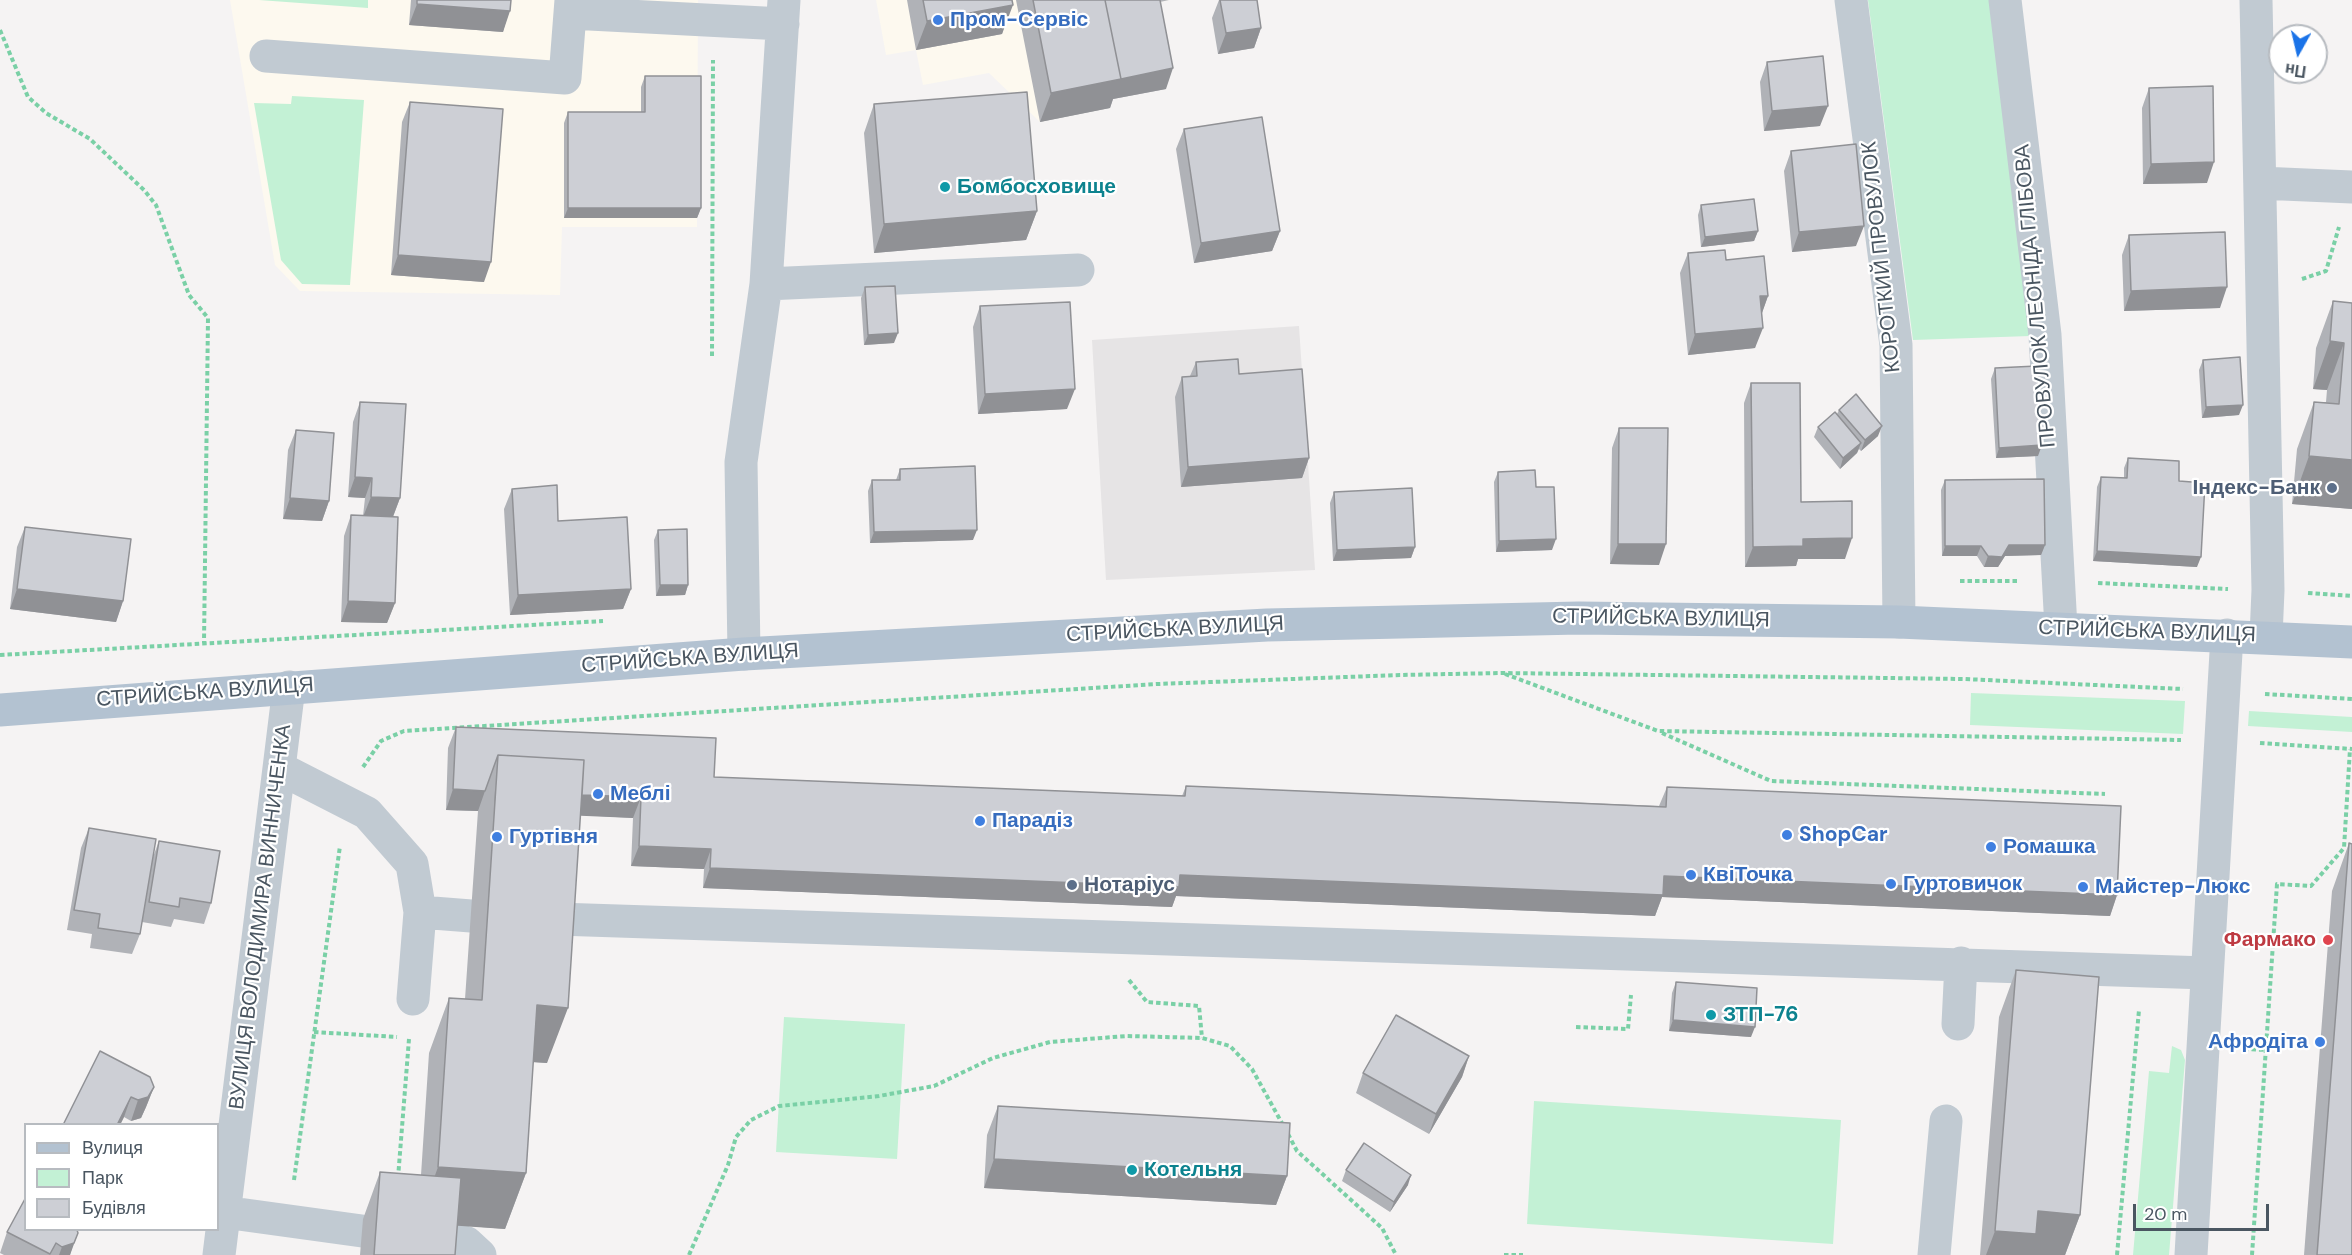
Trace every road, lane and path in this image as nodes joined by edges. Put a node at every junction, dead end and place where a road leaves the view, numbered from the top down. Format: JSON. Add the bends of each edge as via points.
{"nodes":[{"id":1,"x":1851,"y":0,"type":"edge"},
{"id":2,"x":2005,"y":0,"type":"edge"},
{"id":3,"x":2256,"y":0,"type":"edge"},
{"id":4,"x":571,"y":7,"type":"edge"},
{"id":5,"x":784,"y":12,"type":"edge"},
{"id":6,"x":714,"y":21,"type":"junction"},
{"id":7,"x":0,"y":30,"type":"edge"},
{"id":8,"x":266,"y":56,"type":"dead end"},
{"id":9,"x":2260,"y":183,"type":"junction"},
{"id":10,"x":2351,"y":187,"type":"edge"},
{"id":11,"x":1078,"y":270,"type":"dead end"},
{"id":12,"x":766,"y":284,"type":"junction"},
{"id":13,"x":2262,"y":294,"type":"junction"},
{"id":14,"x":712,"y":365,"type":"dead end"},
{"id":15,"x":604,"y":621,"type":"dead end"},
{"id":16,"x":1899,"y":622,"type":"junction"},
{"id":17,"x":2061,"y":628,"type":"junction"},
{"id":18,"x":2227,"y":635,"type":"junction"},
{"id":19,"x":2266,"y":637,"type":"junction"},
{"id":20,"x":2352,"y":642,"type":"edge"},
{"id":21,"x":204,"y":643,"type":"junction"},
{"id":22,"x":744,"y":654,"type":"junction"},
{"id":23,"x":0,"y":655,"type":"edge"},
{"id":24,"x":1502,"y":673,"type":"junction"},
{"id":25,"x":289,"y":687,"type":"junction"},
{"id":26,"x":2224,"y":691,"type":"junction"},
{"id":27,"x":2352,"y":699,"type":"edge"},
{"id":28,"x":0,"y":710,"type":"edge"},
{"id":29,"x":1658,"y":731,"type":"junction"},
{"id":30,"x":2222,"y":741,"type":"junction"},
{"id":31,"x":2351,"y":749,"type":"edge"},
{"id":32,"x":281,"y":769,"type":"junction"},
{"id":33,"x":2105,"y":794,"type":"dead end"},
{"id":34,"x":349,"y":804,"type":"junction"},
{"id":35,"x":420,"y":912,"type":"junction"},
{"id":36,"x":471,"y":916,"type":"dead end"},
{"id":37,"x":557,"y":919,"type":"edge"},
{"id":38,"x":1961,"y":963,"type":"junction"},
{"id":39,"x":2142,"y":970,"type":"junction"},
{"id":40,"x":2207,"y":973,"type":"junction"},
{"id":41,"x":1147,"y":1002,"type":"dead end"},
{"id":42,"x":411,"y":1015,"type":"joint"},
{"id":43,"x":1958,"y":1024,"type":"dead end"},
{"id":44,"x":1576,"y":1027,"type":"dead end"},
{"id":45,"x":1628,"y":1029,"type":"dead end"},
{"id":46,"x":314,"y":1032,"type":"junction"},
{"id":47,"x":409,"y":1038,"type":"junction"},
{"id":48,"x":1202,"y":1038,"type":"junction"},
{"id":49,"x":1946,"y":1122,"type":"dead end"},
{"id":50,"x":398,"y":1188,"type":"edge"},
{"id":51,"x":224,"y":1212,"type":"junction"},
{"id":52,"x":288,"y":1222,"type":"junction"},
{"id":53,"x":362,"y":1231,"type":"dead end"},
{"id":54,"x":443,"y":1236,"type":"edge"},
{"id":55,"x":219,"y":1255,"type":"edge"},
{"id":56,"x":480,"y":1255,"type":"edge"},
{"id":57,"x":690,"y":1255,"type":"edge"},
{"id":58,"x":1396,"y":1255,"type":"edge"},
{"id":59,"x":1504,"y":1255,"type":"edge"},
{"id":60,"x":1523,"y":1255,"type":"edge"},
{"id":61,"x":1934,"y":1255,"type":"edge"},
{"id":62,"x":2117,"y":1255,"type":"edge"},
{"id":63,"x":2191,"y":1255,"type":"edge"},
{"id":64,"x":2252,"y":1255,"type":"edge"}],
"edges":[{"from":1,"to":16,"type":"street","name":"КОРОТКИЙ ПРОВУЛОК","via":[[1896,345]]},
{"from":2,"to":17,"type":"street","name":"ПРОВУЛОК ЛЕОНІДА ГЛІБОВА","via":[[2045,336]]},
{"from":3,"to":9,"type":"street"},
{"from":4,"to":6,"type":"street"},
{"from":4,"to":8,"type":"street","via":[[565,78]]},
{"from":5,"to":6,"type":"street"},
{"from":5,"to":12,"type":"street"},
{"from":6,"to":14,"type":"path"},
{"from":7,"to":21,"type":"path","via":[[28,98],[90,139],[156,205],[189,295],[208,318]]},
{"from":9,"to":10,"type":"street"},
{"from":9,"to":13,"type":"street"},
{"from":10,"to":13,"type":"path","via":[[2326,271]]},
{"from":11,"to":12,"type":"street"},
{"from":12,"to":22,"type":"street","via":[[741,462]]},
{"from":13,"to":19,"type":"street"},
{"from":15,"to":21,"type":"path"},
{"from":16,"to":17,"type":"main road","name":"СТРИЙСЬКА ВУЛИЦЯ"},
{"from":16,"to":22,"type":"main road","name":"СТРИЙСЬКА ВУЛИЦЯ","via":[[1579,618],[1267,625]]},
{"from":17,"to":18,"type":"main road","name":"СТРИЙСЬКА ВУЛИЦЯ"},
{"from":18,"to":19,"type":"main road","name":"СТРИЙСЬКА ВУЛИЦЯ"},
{"from":18,"to":26,"type":"street"},
{"from":19,"to":20,"type":"main road","name":"СТРИЙСЬКА ВУЛИЦЯ"},
{"from":21,"to":23,"type":"path"},
{"from":22,"to":25,"type":"main road","name":"СТРИЙСЬКА ВУЛИЦЯ"},
{"from":24,"to":26,"type":"path","via":[[1964,679]]},
{"from":24,"to":29,"type":"path"},
{"from":24,"to":34,"type":"path","via":[[1157,684],[404,731],[381,741],[367,759]]},
{"from":25,"to":28,"type":"main road","name":"СТРИЙСЬКА ВУЛИЦЯ"},
{"from":25,"to":32,"type":"street","name":"ВУЛИЦЯ ВОЛОДИМИРА ВИННИЧЕНКА"},
{"from":26,"to":27,"type":"path"},
{"from":26,"to":30,"type":"street"},
{"from":29,"to":30,"type":"path"},
{"from":29,"to":33,"type":"path","via":[[1771,781]]},
{"from":30,"to":31,"type":"path"},
{"from":30,"to":40,"type":"street"},
{"from":31,"to":64,"type":"path","via":[[2344,848],[2311,886],[2277,884]]},
{"from":32,"to":34,"type":"street"},
{"from":32,"to":51,"type":"street","name":"ВУЛИЦЯ ВОЛОДИМИРА ВИННИЧЕНКА"},
{"from":34,"to":35,"type":"street","via":[[367,813],[412,864]]},
{"from":34,"to":46,"type":"path"},
{"from":35,"to":36,"type":"street"},
{"from":35,"to":42,"type":"street"},
{"from":37,"to":38,"type":"street"},
{"from":38,"to":39,"type":"street"},
{"from":38,"to":43,"type":"street"},
{"from":39,"to":40,"type":"street"},
{"from":39,"to":62,"type":"path"},
{"from":40,"to":63,"type":"street"},
{"from":41,"to":48,"type":"path","via":[[1199,1006]]},
{"from":42,"to":47,"type":"path"},
{"from":44,"to":45,"type":"path"},
{"from":46,"to":47,"type":"path"},
{"from":46,"to":52,"type":"path"},
{"from":47,"to":50,"type":"path"},
{"from":48,"to":57,"type":"path","via":[[1126,1036],[1050,1042],[993,1058],[934,1086],[779,1106],[751,1120],[736,1137]]},
{"from":48,"to":58,"type":"path","via":[[1230,1046],[1252,1069],[1297,1151],[1382,1228]]},
{"from":49,"to":61,"type":"street"},
{"from":51,"to":52,"type":"street"},
{"from":51,"to":55,"type":"street","name":"ВУЛИЦЯ ВОЛОДИМИРА ВИННИЧЕНКА"},
{"from":52,"to":53,"type":"street"},
{"from":54,"to":56,"type":"street","via":[[467,1244]]},
{"from":59,"to":60,"type":"path"}]}
